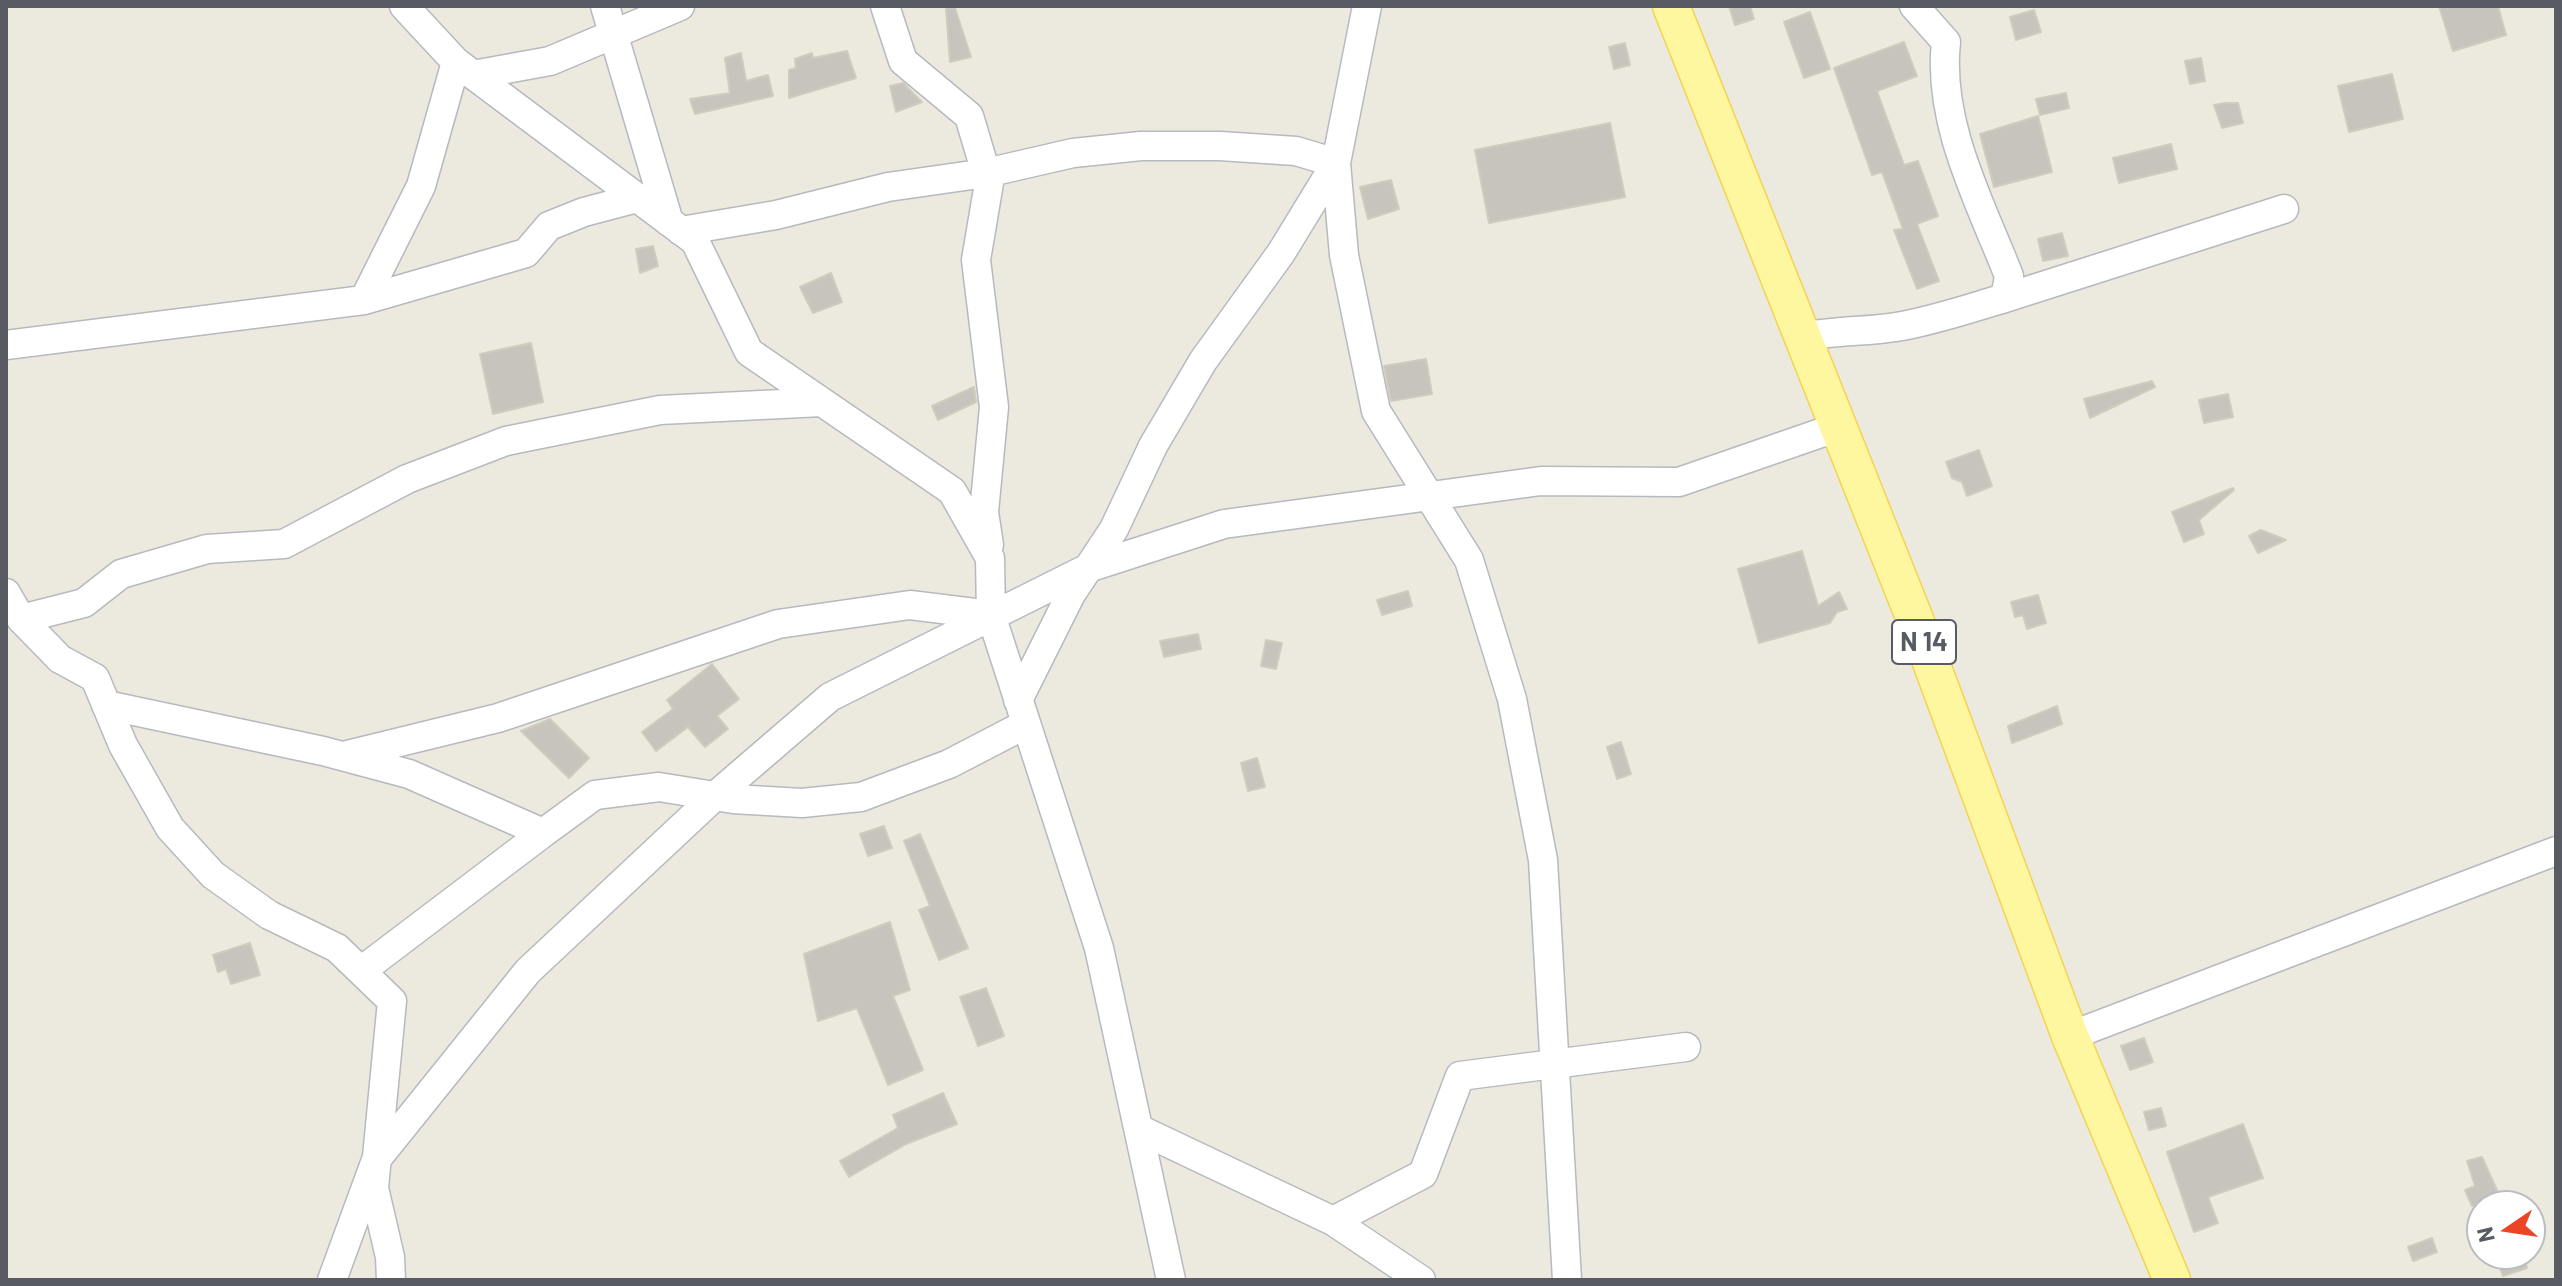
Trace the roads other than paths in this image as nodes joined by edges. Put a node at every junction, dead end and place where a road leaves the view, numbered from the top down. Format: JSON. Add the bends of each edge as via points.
{"nodes":[{"id":1,"x":404,"y":6,"type":"edge"},
{"id":2,"x":605,"y":6,"type":"edge"},
{"id":3,"x":680,"y":6,"type":"edge"},
{"id":4,"x":885,"y":6,"type":"edge"},
{"id":5,"x":1367,"y":6,"type":"edge"},
{"id":6,"x":1671,"y":6,"type":"edge"},
{"id":7,"x":1914,"y":6,"type":"edge"},
{"id":8,"x":614,"y":36,"type":"junction"},
{"id":9,"x":465,"y":69,"type":"junction"},
{"id":10,"x":1336,"y":163,"type":"junction"},
{"id":11,"x":986,"y":173,"type":"junction"},
{"id":12,"x":637,"y":198,"type":"junction"},
{"id":13,"x":2284,"y":209,"type":"dead end"},
{"id":14,"x":675,"y":226,"type":"junction"},
{"id":15,"x":2005,"y":298,"type":"junction"},
{"id":16,"x":364,"y":300,"type":"junction"},
{"id":17,"x":1803,"y":337,"type":"junction"},
{"id":18,"x":6,"y":345,"type":"edge"},
{"id":19,"x":822,"y":402,"type":"junction"},
{"id":20,"x":1838,"y":427,"type":"junction"},
{"id":21,"x":1429,"y":495,"type":"junction"},
{"id":22,"x":990,"y":558,"type":"junction"},
{"id":23,"x":1088,"y":568,"type":"junction"},
{"id":24,"x":6,"y":593,"type":"edge"},
{"id":25,"x":991,"y":615,"type":"junction"},
{"id":26,"x":21,"y":619,"type":"junction"},
{"id":27,"x":106,"y":705,"type":"junction"},
{"id":28,"x":1022,"y":712,"type":"junction"},
{"id":29,"x":342,"y":756,"type":"junction"},
{"id":30,"x":715,"y":796,"type":"junction"},
{"id":31,"x":543,"y":833,"type":"junction"},
{"id":32,"x":2556,"y":851,"type":"edge"},
{"id":33,"x":361,"y":971,"type":"junction"},
{"id":34,"x":2070,"y":1036,"type":"junction"},
{"id":35,"x":1686,"y":1047,"type":"dead end"},
{"id":36,"x":1556,"y":1066,"type":"junction"},
{"id":37,"x":1141,"y":1130,"type":"junction"},
{"id":38,"x":376,"y":1160,"type":"junction"},
{"id":39,"x":1333,"y":1221,"type":"junction"},
{"id":40,"x":332,"y":1280,"type":"edge"},
{"id":41,"x":391,"y":1280,"type":"edge"},
{"id":42,"x":1171,"y":1280,"type":"edge"},
{"id":43,"x":1421,"y":1280,"type":"edge"},
{"id":44,"x":1567,"y":1280,"type":"edge"},
{"id":45,"x":2172,"y":1280,"type":"edge"}],
"edges":[{"from":1,"to":9,"type":"street"},
{"from":2,"to":8,"type":"street"},
{"from":3,"to":8,"type":"street"},
{"from":4,"to":11,"type":"street","via":[[903,61],[969,116]]},
{"from":5,"to":10,"type":"street"},
{"from":6,"to":17,"type":"main road","number":"N 14"},
{"from":7,"to":15,"type":"street","via":[[1946,42],[1942,76],[1959,150],[2009,276]]},
{"from":8,"to":9,"type":"street","via":[[550,61]]},
{"from":8,"to":14,"type":"street"},
{"from":9,"to":12,"type":"street"},
{"from":9,"to":16,"type":"street","via":[[421,186]]},
{"from":10,"to":11,"type":"street","via":[[1296,151],[1141,146],[1073,153]]},
{"from":10,"to":21,"type":"street","via":[[1344,255],[1376,411]]},
{"from":10,"to":23,"type":"street","via":[[1281,253],[1203,361]]},
{"from":11,"to":14,"type":"street","via":[[888,187],[776,215]]},
{"from":11,"to":22,"type":"street","via":[[989,183],[976,260],[994,407],[984,512]]},
{"from":12,"to":14,"type":"street"},
{"from":12,"to":16,"type":"street","via":[[549,226],[526,253]]},
{"from":13,"to":15,"type":"street"},
{"from":14,"to":19,"type":"street","via":[[695,241],[749,352]]},
{"from":15,"to":17,"type":"street","via":[[1901,326]]},
{"from":16,"to":18,"type":"street"},
{"from":17,"to":20,"type":"main road","number":"N 14"},
{"from":19,"to":22,"type":"street","via":[[952,491]]},
{"from":19,"to":26,"type":"street","via":[[660,410],[506,441],[407,479],[284,544],[207,549],[121,574],[84,603]]},
{"from":20,"to":21,"type":"street","via":[[1679,482],[1541,481]]},
{"from":20,"to":34,"type":"main road","number":"N 14"},
{"from":21,"to":23,"type":"street","via":[[1224,524]]},
{"from":21,"to":36,"type":"street","via":[[1469,560],[1512,699],[1543,860]]},
{"from":22,"to":25,"type":"street"},
{"from":23,"to":25,"type":"street"},
{"from":23,"to":28,"type":"street","via":[[1071,594]]},
{"from":24,"to":26,"type":"street"},
{"from":25,"to":28,"type":"street"},
{"from":25,"to":29,"type":"street","via":[[910,605],[778,624],[498,718]]},
{"from":25,"to":30,"type":"street","via":[[830,697]]},
{"from":26,"to":27,"type":"street","via":[[60,659],[95,678]]},
{"from":27,"to":29,"type":"street"},
{"from":27,"to":33,"type":"street","via":[[170,828],[213,875],[269,915],[337,948]]},
{"from":28,"to":30,"type":"street","via":[[949,764],[861,797],[802,803]]},
{"from":28,"to":37,"type":"street","via":[[1099,948]]},
{"from":29,"to":31,"type":"street","via":[[409,774]]},
{"from":30,"to":31,"type":"street","via":[[659,787],[595,795]]},
{"from":30,"to":38,"type":"street","via":[[528,971]]},
{"from":31,"to":33,"type":"street"},
{"from":32,"to":34,"type":"street"},
{"from":33,"to":38,"type":"street","via":[[392,1001]]},
{"from":34,"to":45,"type":"main road","number":"N 14"},
{"from":35,"to":36,"type":"street"},
{"from":36,"to":39,"type":"street","via":[[1460,1076],[1423,1174]]},
{"from":36,"to":44,"type":"street"},
{"from":37,"to":39,"type":"street"},
{"from":37,"to":42,"type":"street"},
{"from":38,"to":40,"type":"street"},
{"from":38,"to":41,"type":"street","via":[[374,1188]]},
{"from":39,"to":43,"type":"street"}]}
